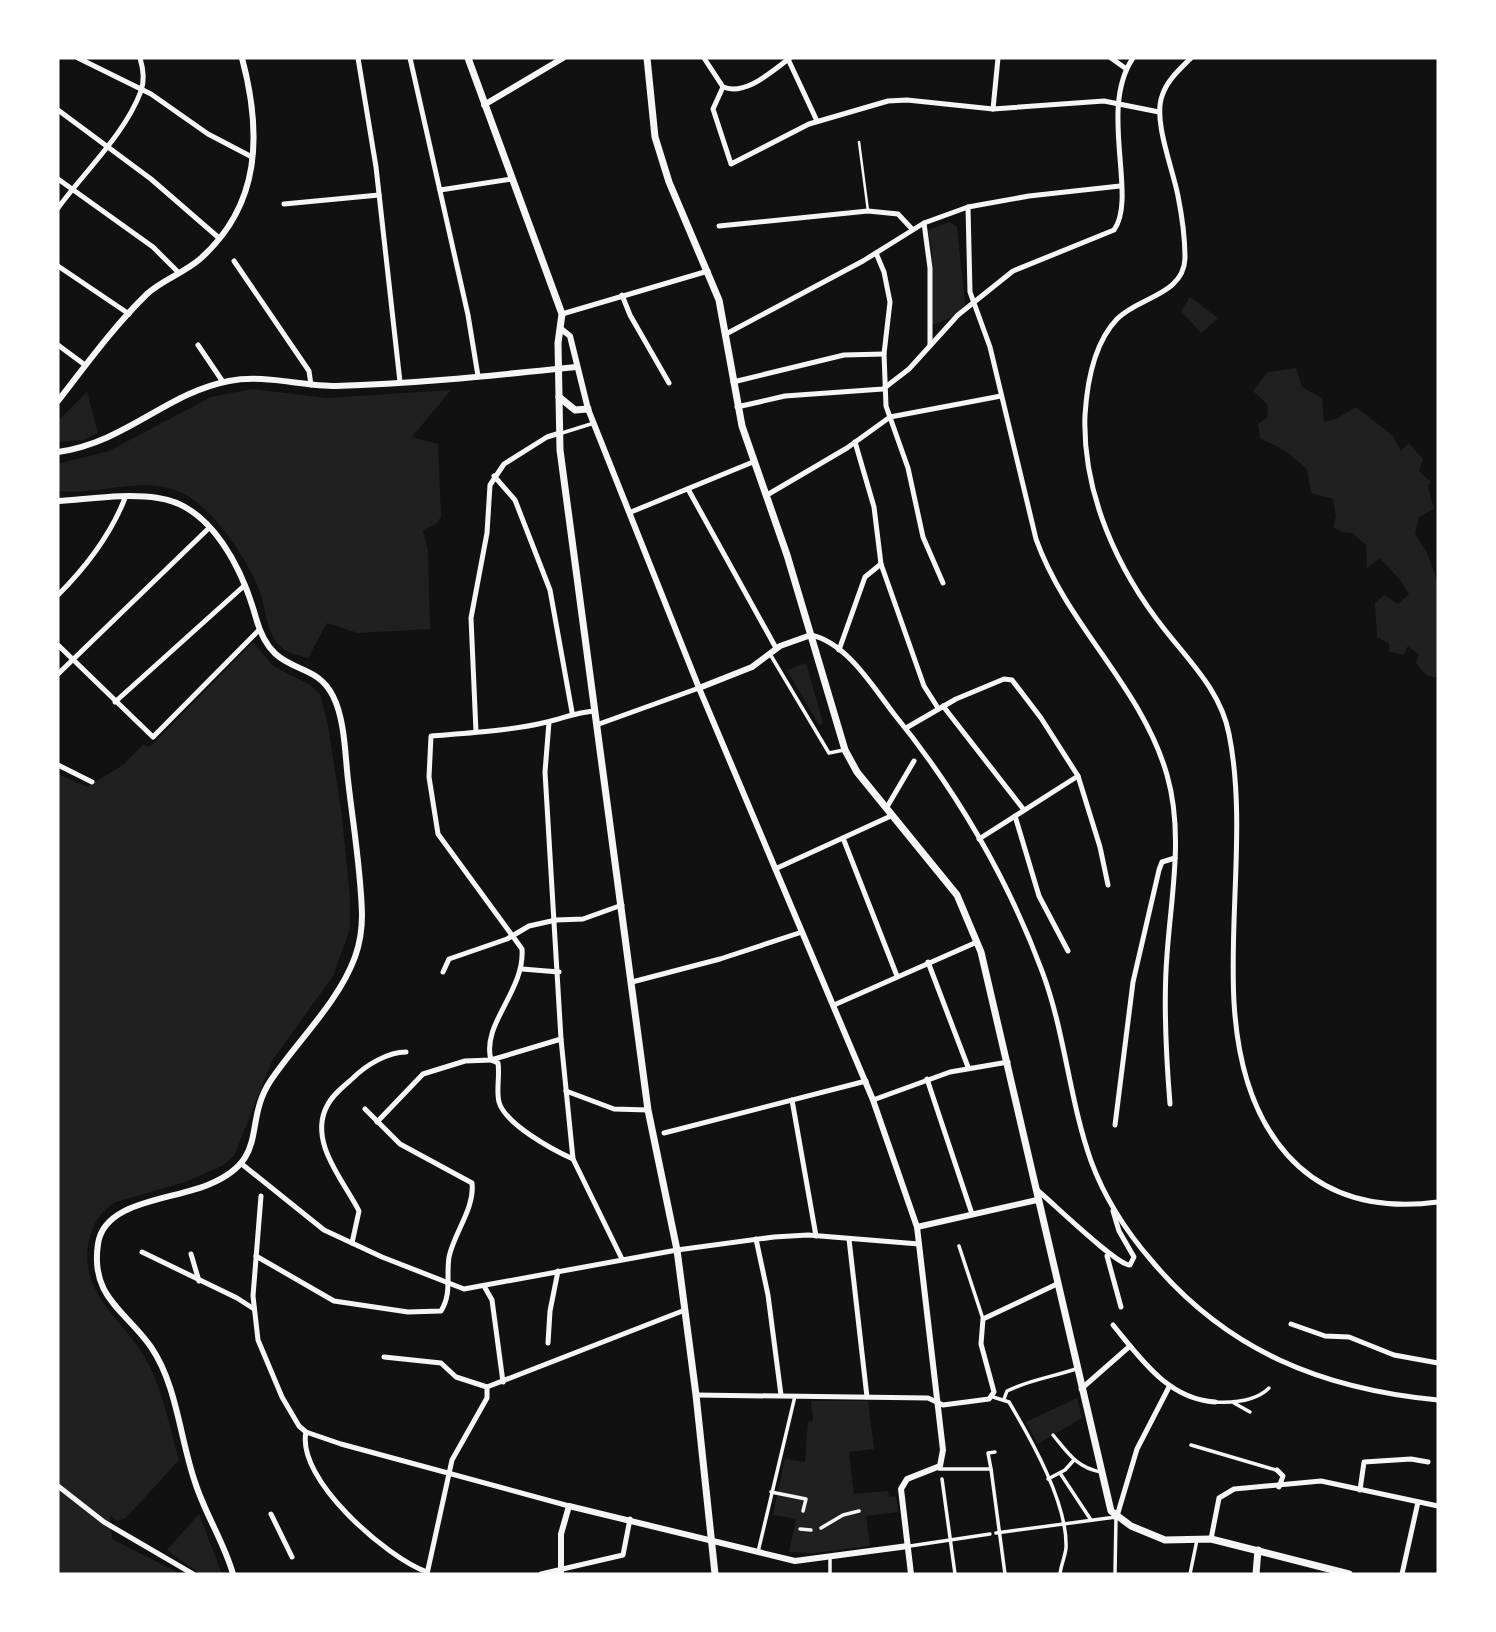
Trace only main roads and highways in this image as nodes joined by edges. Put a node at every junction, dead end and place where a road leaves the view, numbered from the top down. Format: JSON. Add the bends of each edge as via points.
{"nodes":[{"id":1,"x":468,"y":58,"type":"edge"},
{"id":2,"x":647,"y":58,"type":"edge"},
{"id":3,"x":559,"y":396,"type":"junction"},
{"id":4,"x":589,"y":409,"type":"road end"},
{"id":5,"x":1258,"y":1550,"type":"junction"},
{"id":6,"x":715,"y":1574,"type":"edge"},
{"id":7,"x":1255,"y":1574,"type":"edge"},
{"id":8,"x":1349,"y":1574,"type":"edge"}],
"edges":[{"from":1,"to":3,"type":"main road","via":[[562,314]]},
{"from":2,"to":5,"type":"main road","via":[[658,148],[708,271],[726,334],[737,407],[845,750],[857,772],[957,895],[977,942],[1009,1062],[1111,1511],[1166,1540],[1211,1539]]},
{"from":3,"to":4,"type":"main road","via":[[575,410]]},
{"from":3,"to":6,"type":"main road","via":[[560,433],[648,1110],[677,1250]]},
{"from":5,"to":7,"type":"main road"},
{"from":5,"to":8,"type":"main road"}]}
